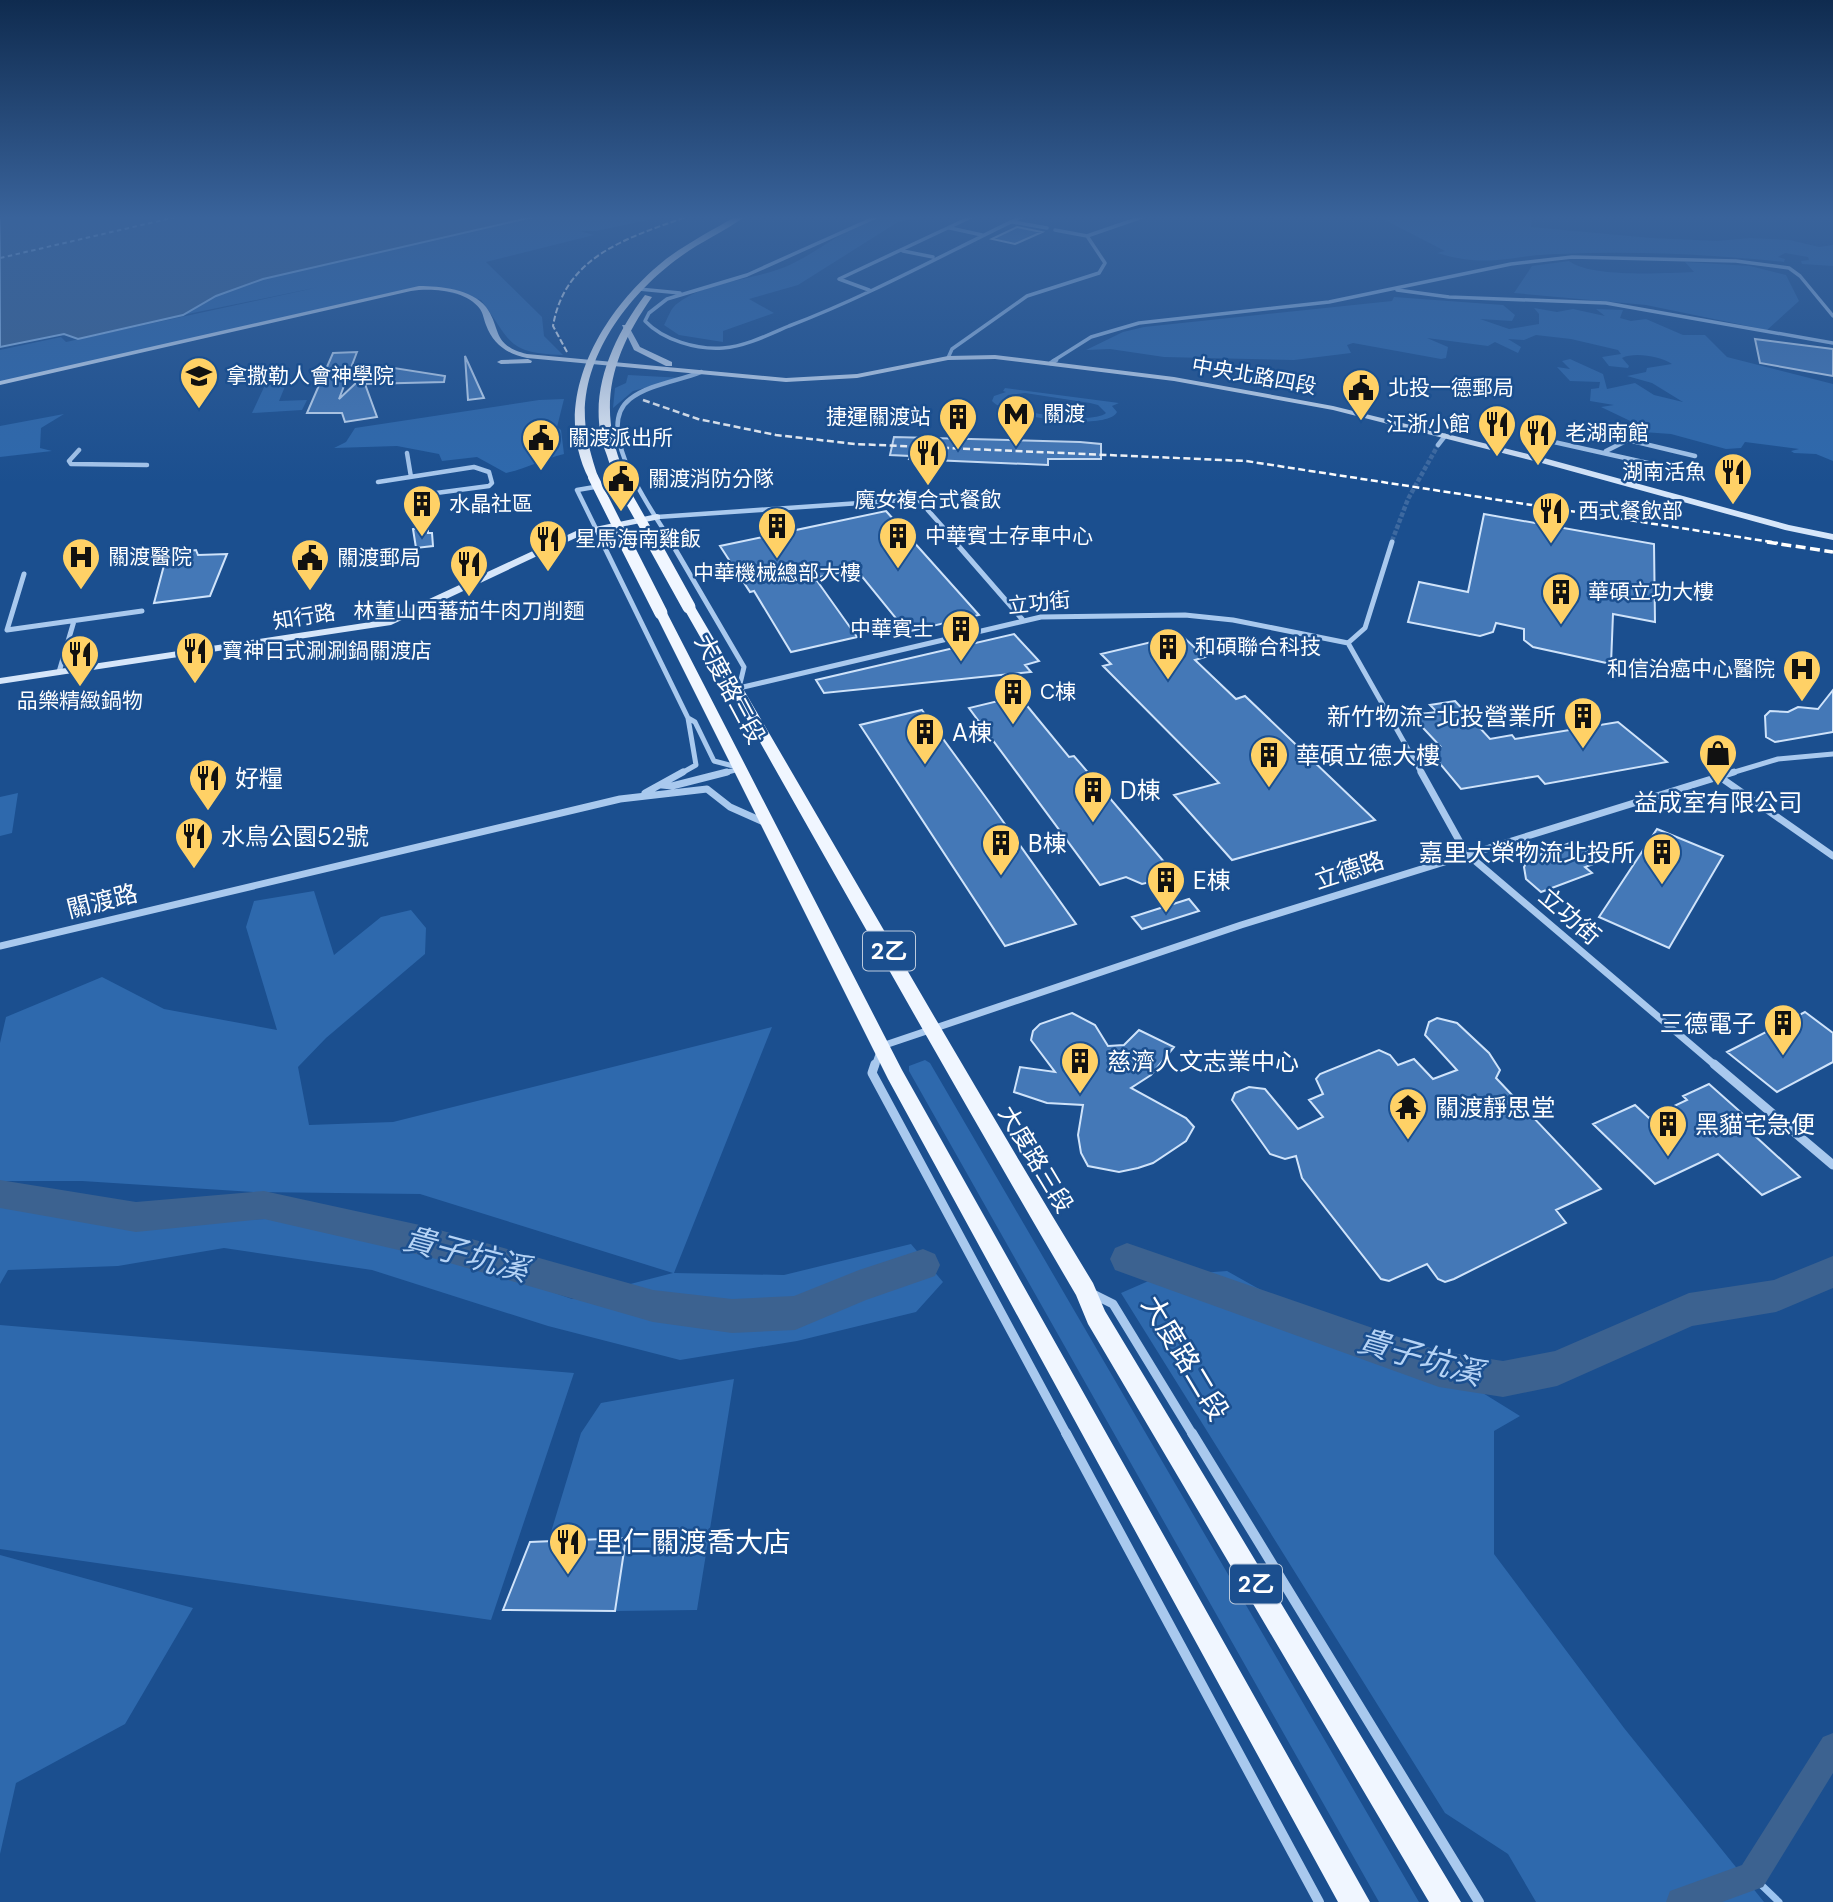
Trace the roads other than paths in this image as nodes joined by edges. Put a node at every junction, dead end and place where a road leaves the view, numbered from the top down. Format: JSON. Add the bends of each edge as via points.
{"nodes":[{"id":1,"x":341,"y":306,"type":"edge"},
{"id":2,"x":481,"y":306,"type":"edge"},
{"id":3,"x":627,"y":306,"type":"edge"},
{"id":4,"x":642,"y":306,"type":"edge"},
{"id":5,"x":659,"y":306,"type":"edge"},
{"id":6,"x":834,"y":306,"type":"edge"},
{"id":7,"x":1013,"y":306,"type":"edge"},
{"id":8,"x":1303,"y":306,"type":"edge"},
{"id":9,"x":1620,"y":306,"type":"edge"},
{"id":10,"x":490,"y":327,"type":"junction"},
{"id":11,"x":625,"y":327,"type":"junction"},
{"id":12,"x":1833,"y":343,"type":"edge"},
{"id":13,"x":540,"y":358,"type":"junction"},
{"id":14,"x":948,"y":358,"type":"junction"},
{"id":15,"x":572,"y":359,"type":"junction"},
{"id":16,"x":590,"y":361,"type":"junction"},
{"id":17,"x":501,"y":362,"type":"junction"},
{"id":18,"x":1051,"y":363,"type":"junction"},
{"id":19,"x":611,"y":365,"type":"junction"},
{"id":20,"x":701,"y":373,"type":"junction"},
{"id":21,"x":0,"y":383,"type":"edge"},
{"id":22,"x":1445,"y":436,"type":"junction"},
{"id":23,"x":1545,"y":440,"type":"dead end"},
{"id":24,"x":1438,"y":445,"type":"tunnel mouth"},
{"id":25,"x":79,"y":450,"type":"dead end"},
{"id":26,"x":1605,"y":451,"type":"junction"},
{"id":27,"x":407,"y":453,"type":"dead end"},
{"id":28,"x":1695,"y":456,"type":"dead end"},
{"id":29,"x":147,"y":465,"type":"dead end"},
{"id":30,"x":1670,"y":468,"type":"dead end"},
{"id":31,"x":411,"y":477,"type":"junction"},
{"id":32,"x":636,"y":480,"type":"junction"},
{"id":33,"x":378,"y":482,"type":"dead end"},
{"id":34,"x":419,"y":509,"type":"dead end"},
{"id":35,"x":657,"y":517,"type":"junction"},
{"id":36,"x":596,"y":530,"type":"junction"},
{"id":37,"x":1833,"y":537,"type":"edge"},
{"id":38,"x":1392,"y":541,"type":"tunnel mouth"},
{"id":39,"x":24,"y":574,"type":"dead end"},
{"id":40,"x":142,"y":611,"type":"dead end"},
{"id":41,"x":1022,"y":619,"type":"junction"},
{"id":42,"x":74,"y":621,"type":"junction"},
{"id":43,"x":1348,"y":643,"type":"junction"},
{"id":44,"x":58,"y":672,"type":"junction"},
{"id":45,"x":0,"y":681,"type":"edge"},
{"id":46,"x":738,"y":688,"type":"junction"},
{"id":47,"x":688,"y":718,"type":"junction"},
{"id":48,"x":1833,"y":754,"type":"edge"},
{"id":49,"x":742,"y":768,"type":"junction"},
{"id":50,"x":1717,"y":775,"type":"junction"},
{"id":51,"x":661,"y":785,"type":"junction"},
{"id":52,"x":642,"y":794,"type":"junction"},
{"id":53,"x":766,"y":824,"type":"junction"},
{"id":54,"x":1466,"y":853,"type":"junction"},
{"id":55,"x":1833,"y":856,"type":"edge"},
{"id":56,"x":0,"y":946,"type":"edge"},
{"id":57,"x":932,"y":1030,"type":"junction"},
{"id":58,"x":882,"y":1046,"type":"junction"},
{"id":59,"x":1833,"y":1166,"type":"edge"},
{"id":60,"x":1085,"y":1290,"type":"junction"},
{"id":61,"x":1004,"y":1293,"type":"junction"},
{"id":62,"x":1319,"y":1902,"type":"edge"},
{"id":63,"x":1355,"y":1902,"type":"edge"},
{"id":64,"x":1446,"y":1902,"type":"edge"},
{"id":65,"x":1479,"y":1902,"type":"edge"}],
"edges":[{"from":1,"to":21,"type":"street"},
{"from":2,"to":10,"type":"street"},
{"from":3,"to":16,"type":"main road","name":"大度路三段","number":"2乙"},
{"from":4,"to":11,"type":"main road","number":"2乙"},
{"from":5,"to":6,"type":"street","via":[[645,317],[649,327],[681,342],[720,348],[765,337]]},
{"from":7,"to":14,"type":"street","via":[[952,349]]},
{"from":8,"to":18,"type":"street","via":[[1139,323],[1091,337]]},
{"from":9,"to":12,"type":"street"},
{"from":10,"to":13,"type":"street","via":[[510,352]]},
{"from":10,"to":17,"type":"street","via":[[489,339]]},
{"from":11,"to":19,"type":"main road","name":"大度路三段","number":"2乙"},
{"from":11,"to":20,"type":"street","via":[[632,343],[648,356]]},
{"from":13,"to":15,"type":"street"},
{"from":13,"to":17,"type":"street"},
{"from":14,"to":18,"type":"street","name":"中央北路四段"},
{"from":14,"to":20,"type":"street","name":"中央北路四段","via":[[822,380]]},
{"from":15,"to":16,"type":"street","name":"中央北路四段"},
{"from":15,"to":17,"type":"street"},
{"from":16,"to":19,"type":"street","name":"中央北路四段"},
{"from":16,"to":49,"type":"main road","name":"大度路三段","number":"2乙","bridge":true,"via":[[578,411],[578,435],[593,477]]},
{"from":18,"to":22,"type":"street","name":"中央北路四段","via":[[1252,392]]},
{"from":19,"to":20,"type":"street","name":"中央北路四段"},
{"from":19,"to":46,"type":"main road","name":"大度路三段","number":"2乙","bridge":true,"via":[[604,408],[610,455],[629,499]]},
{"from":20,"to":32,"type":"street","name":"大度路三段","via":[[624,402],[615,424],[617,441]]},
{"from":22,"to":24,"type":"street"},
{"from":22,"to":37,"type":"street","name":"中央北路四段"},
{"from":23,"to":26,"type":"street"},
{"from":25,"to":29,"type":"street","via":[[71,464]]},
{"from":26,"to":28,"type":"street","via":[[1628,440]]},
{"from":26,"to":30,"type":"street"},
{"from":27,"to":31,"type":"street"},
{"from":31,"to":33,"type":"street"},
{"from":31,"to":34,"type":"street","via":[[474,467],[487,470],[491,477],[492,483],[482,488],[421,495]]},
{"from":32,"to":35,"type":"street","name":"大度路三段"},
{"from":32,"to":36,"type":"street","name":"大度路三段","via":[[577,490]]},
{"from":35,"to":36,"type":"street","name":"知行路"},
{"from":35,"to":41,"type":"street","via":[[918,499]]},
{"from":35,"to":46,"type":"street","name":"大度路三段","via":[[744,667]]},
{"from":36,"to":44,"type":"street","name":"知行路","via":[[579,533],[387,623]]},
{"from":36,"to":47,"type":"street","name":"大度路三段"},
{"from":38,"to":43,"type":"street","via":[[1365,628]]},
{"from":39,"to":42,"type":"street","via":[[7,630]]},
{"from":40,"to":42,"type":"street"},
{"from":41,"to":43,"type":"street","name":"立功街","via":[[1185,615]]},
{"from":41,"to":46,"type":"street","name":"立功街"},
{"from":42,"to":44,"type":"street"},
{"from":43,"to":54,"type":"street","name":"立功街"},
{"from":44,"to":45,"type":"street","name":"知行路"},
{"from":46,"to":57,"type":"main road","name":"大度路三段","number":"2乙"},
{"from":47,"to":49,"type":"street","via":[[695,722],[714,761]]},
{"from":47,"to":51,"type":"street","via":[[698,755],[696,765]]},
{"from":48,"to":50,"type":"street","name":"立德路","via":[[1778,759]]},
{"from":49,"to":51,"type":"street"},
{"from":49,"to":53,"type":"main road","name":"大度路三段","number":"2乙"},
{"from":50,"to":54,"type":"street","name":"立德路"},
{"from":50,"to":55,"type":"street"},
{"from":51,"to":52,"type":"street"},
{"from":52,"to":53,"type":"street","via":[[707,789],[730,807]]},
{"from":52,"to":56,"type":"street","name":"關渡路"},
{"from":53,"to":58,"type":"main road","name":"大度路三段","number":"2乙"},
{"from":54,"to":57,"type":"street","name":"立德路"},
{"from":54,"to":59,"type":"street","name":"立功街"},
{"from":57,"to":58,"type":"street","name":"立德路"},
{"from":57,"to":60,"type":"main road","name":"大度路三段","number":"2乙"},
{"from":58,"to":61,"type":"main road","name":"大度路三段","number":"2乙","via":[[974,1217]]},
{"from":58,"to":61,"type":"street","via":[[872,1073],[952,1220]]},
{"from":60,"to":64,"type":"main road","number":"2乙","via":[[1096,1317]]},
{"from":60,"to":65,"type":"street","name":"大度路二段","via":[[1113,1304]]},
{"from":61,"to":62,"type":"street"},
{"from":61,"to":63,"type":"main road","number":"2乙"}]}
